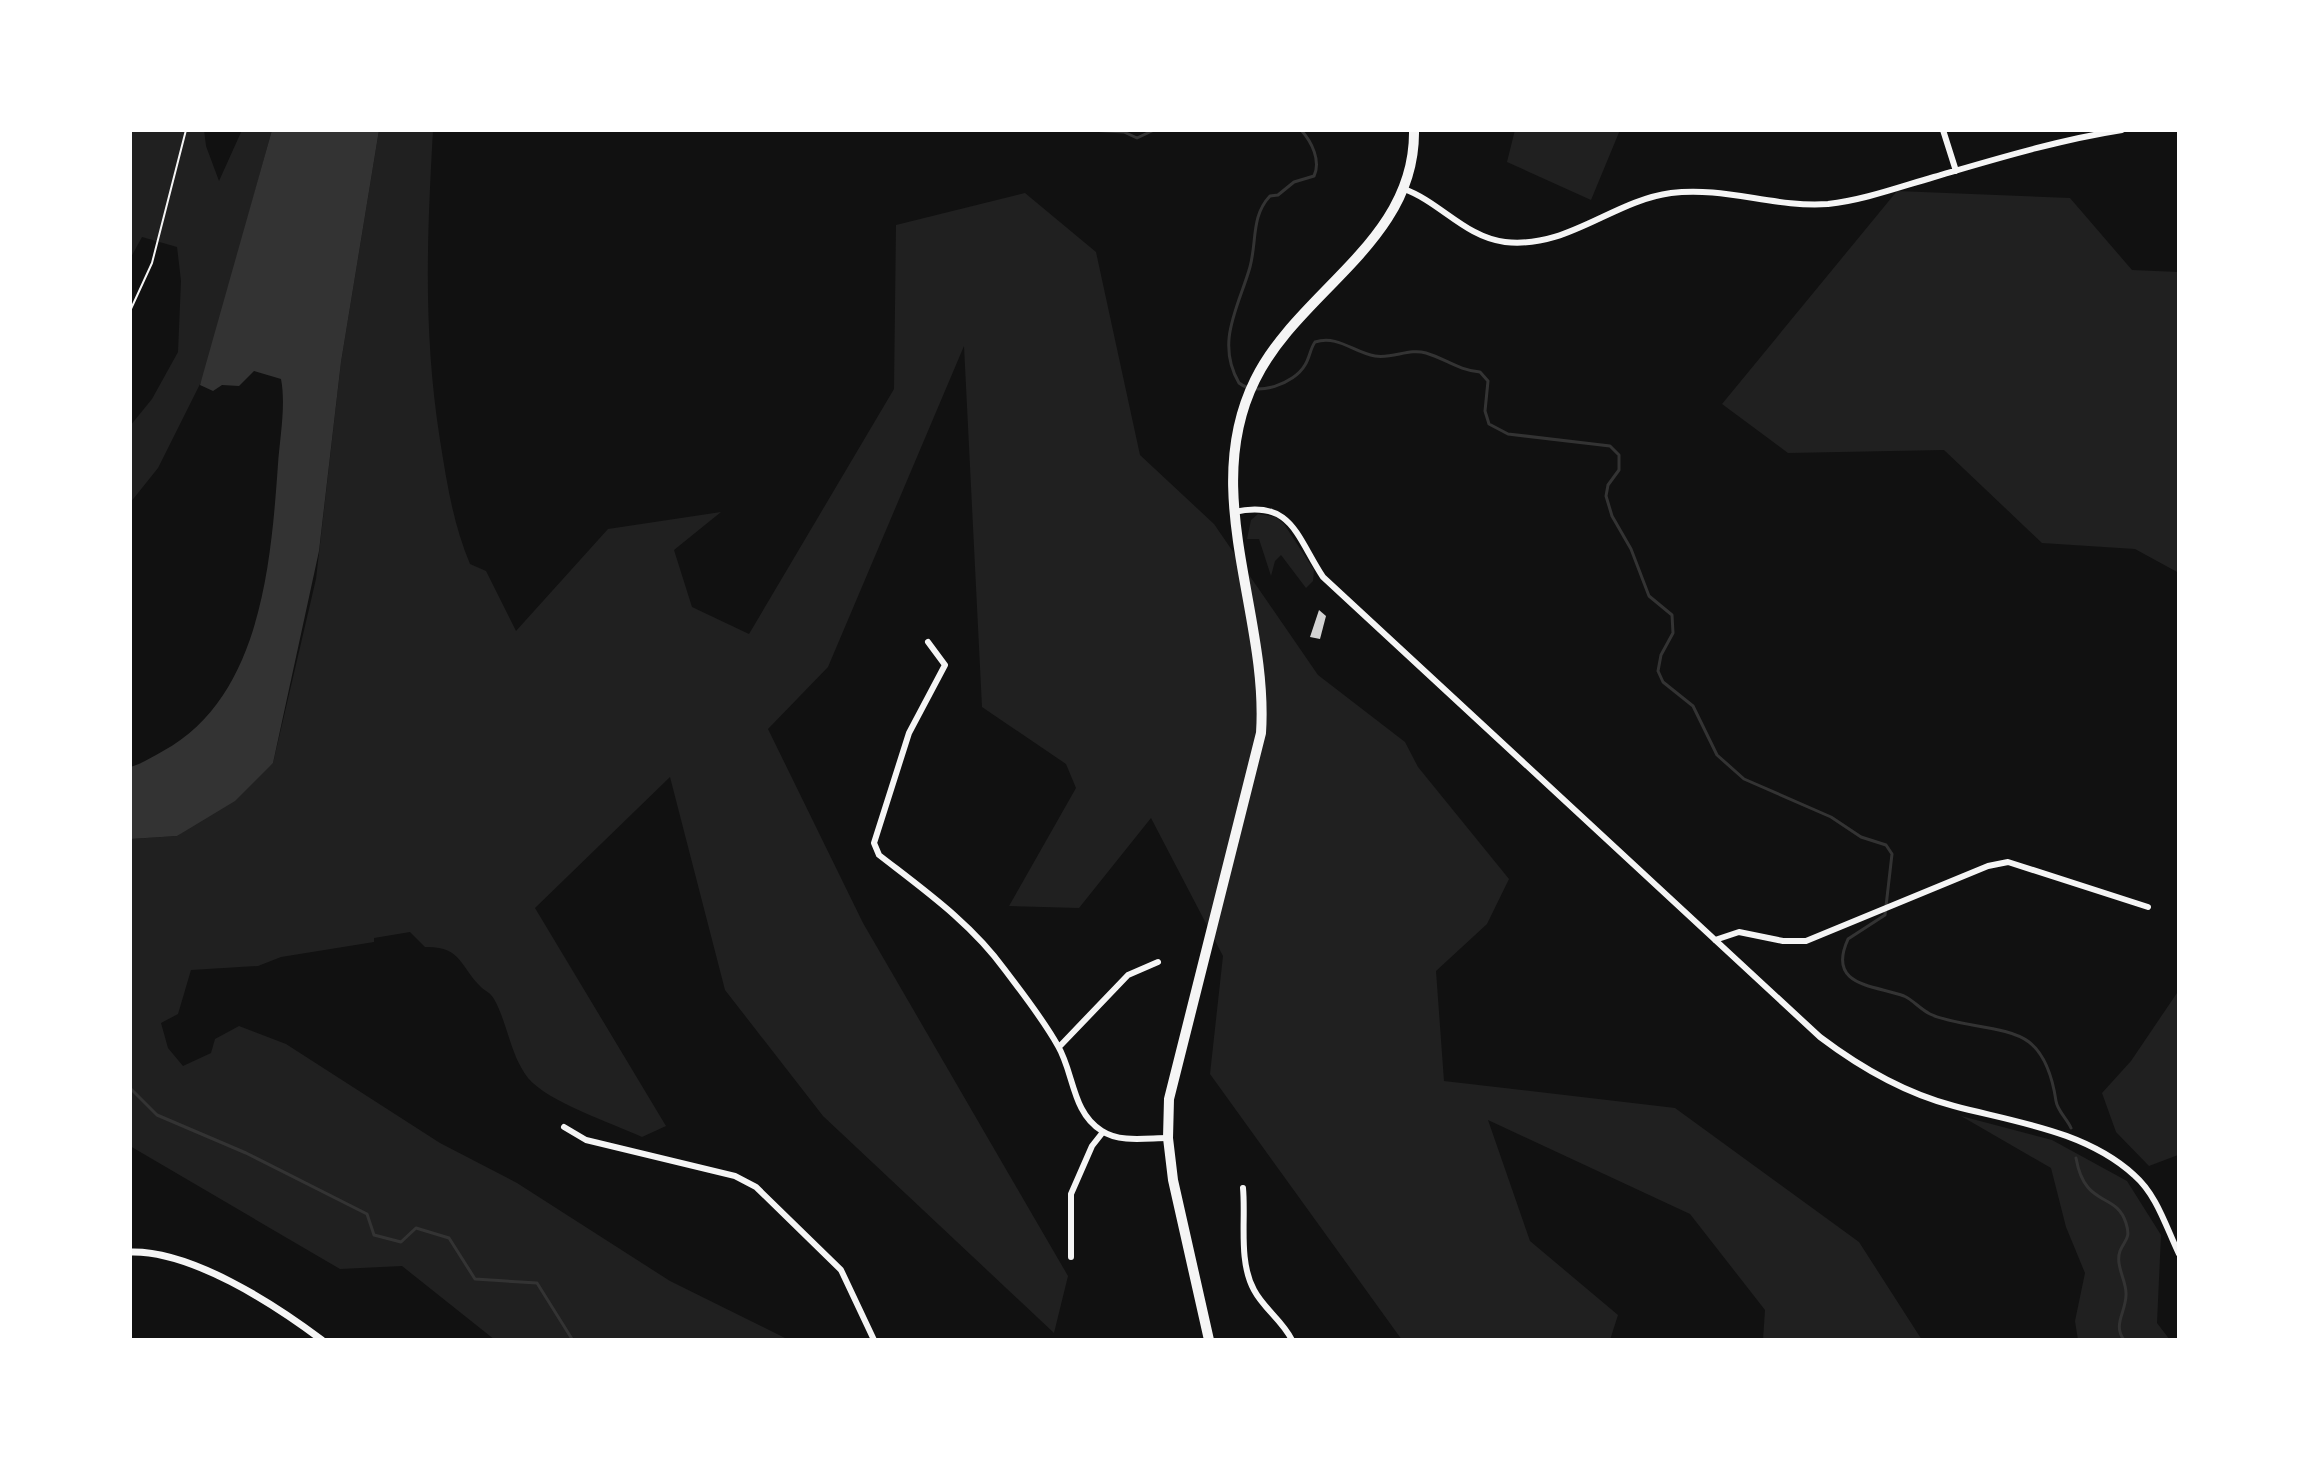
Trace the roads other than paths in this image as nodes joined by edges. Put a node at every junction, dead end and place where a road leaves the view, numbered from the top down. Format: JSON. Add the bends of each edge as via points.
{"nodes":[{"id":1,"x":1414,"y":130,"type":"edge"},
{"id":2,"x":1943,"y":130,"type":"edge"},
{"id":3,"x":2122,"y":130,"type":"edge"},
{"id":4,"x":1956,"y":171,"type":"junction"},
{"id":5,"x":1404,"y":189,"type":"junction"},
{"id":6,"x":1234,"y":512,"type":"junction"},
{"id":7,"x":928,"y":642,"type":"dead end"},
{"id":8,"x":2148,"y":907,"type":"dead end"},
{"id":9,"x":1715,"y":940,"type":"junction"},
{"id":10,"x":1158,"y":962,"type":"dead end"},
{"id":11,"x":1059,"y":1047,"type":"junction"},
{"id":12,"x":564,"y":1127,"type":"dead end"},
{"id":13,"x":1103,"y":1132,"type":"junction"},
{"id":14,"x":1168,"y":1138,"type":"junction"},
{"id":15,"x":1243,"y":1188,"type":"dead end"},
{"id":16,"x":130,"y":1252,"type":"edge"},
{"id":17,"x":2179,"y":1254,"type":"edge"},
{"id":18,"x":1071,"y":1257,"type":"dead end"},
{"id":19,"x":869,"y":1339,"type":"edge"},
{"id":20,"x":322,"y":1340,"type":"edge"},
{"id":21,"x":1209,"y":1340,"type":"edge"},
{"id":22,"x":1292,"y":1340,"type":"edge"}],
"edges":[{"from":1,"to":5,"type":"highway"},
{"from":2,"to":4,"type":"street"},
{"from":3,"to":4,"type":"street"},
{"from":4,"to":5,"type":"street","via":[[1830,203],[1793,205],[1704,191],[1672,193],[1637,200],[1564,236],[1533,243],[1474,233]]},
{"from":5,"to":6,"type":"highway","via":[[1374,240],[1282,336],[1254,382],[1232,459]]},
{"from":6,"to":9,"type":"street","via":[[1271,510],[1286,517],[1323,577]]},
{"from":6,"to":14,"type":"highway","via":[[1250,599],[1261,733],[1176,1062]]},
{"from":7,"to":11,"type":"street","via":[[945,665],[909,733],[874,843],[879,855],[965,923]]},
{"from":8,"to":9,"type":"street","via":[[2008,862],[1806,941],[1739,932]]},
{"from":9,"to":17,"type":"street","via":[[1858,1066],[1905,1090],[2057,1133],[2109,1156],[2151,1195]]},
{"from":10,"to":11,"type":"street","via":[[1128,975]]},
{"from":11,"to":13,"type":"street","via":[[1079,1104]]},
{"from":12,"to":19,"type":"street","via":[[586,1140],[735,1176],[756,1187],[841,1270]]},
{"from":13,"to":14,"type":"street","via":[[1117,1138]]},
{"from":13,"to":18,"type":"street","via":[[1071,1194]]},
{"from":14,"to":21,"type":"highway"},
{"from":15,"to":22,"type":"street","via":[[1249,1277]]},
{"from":16,"to":20,"type":"street","via":[[169,1255],[273,1306]]}]}
